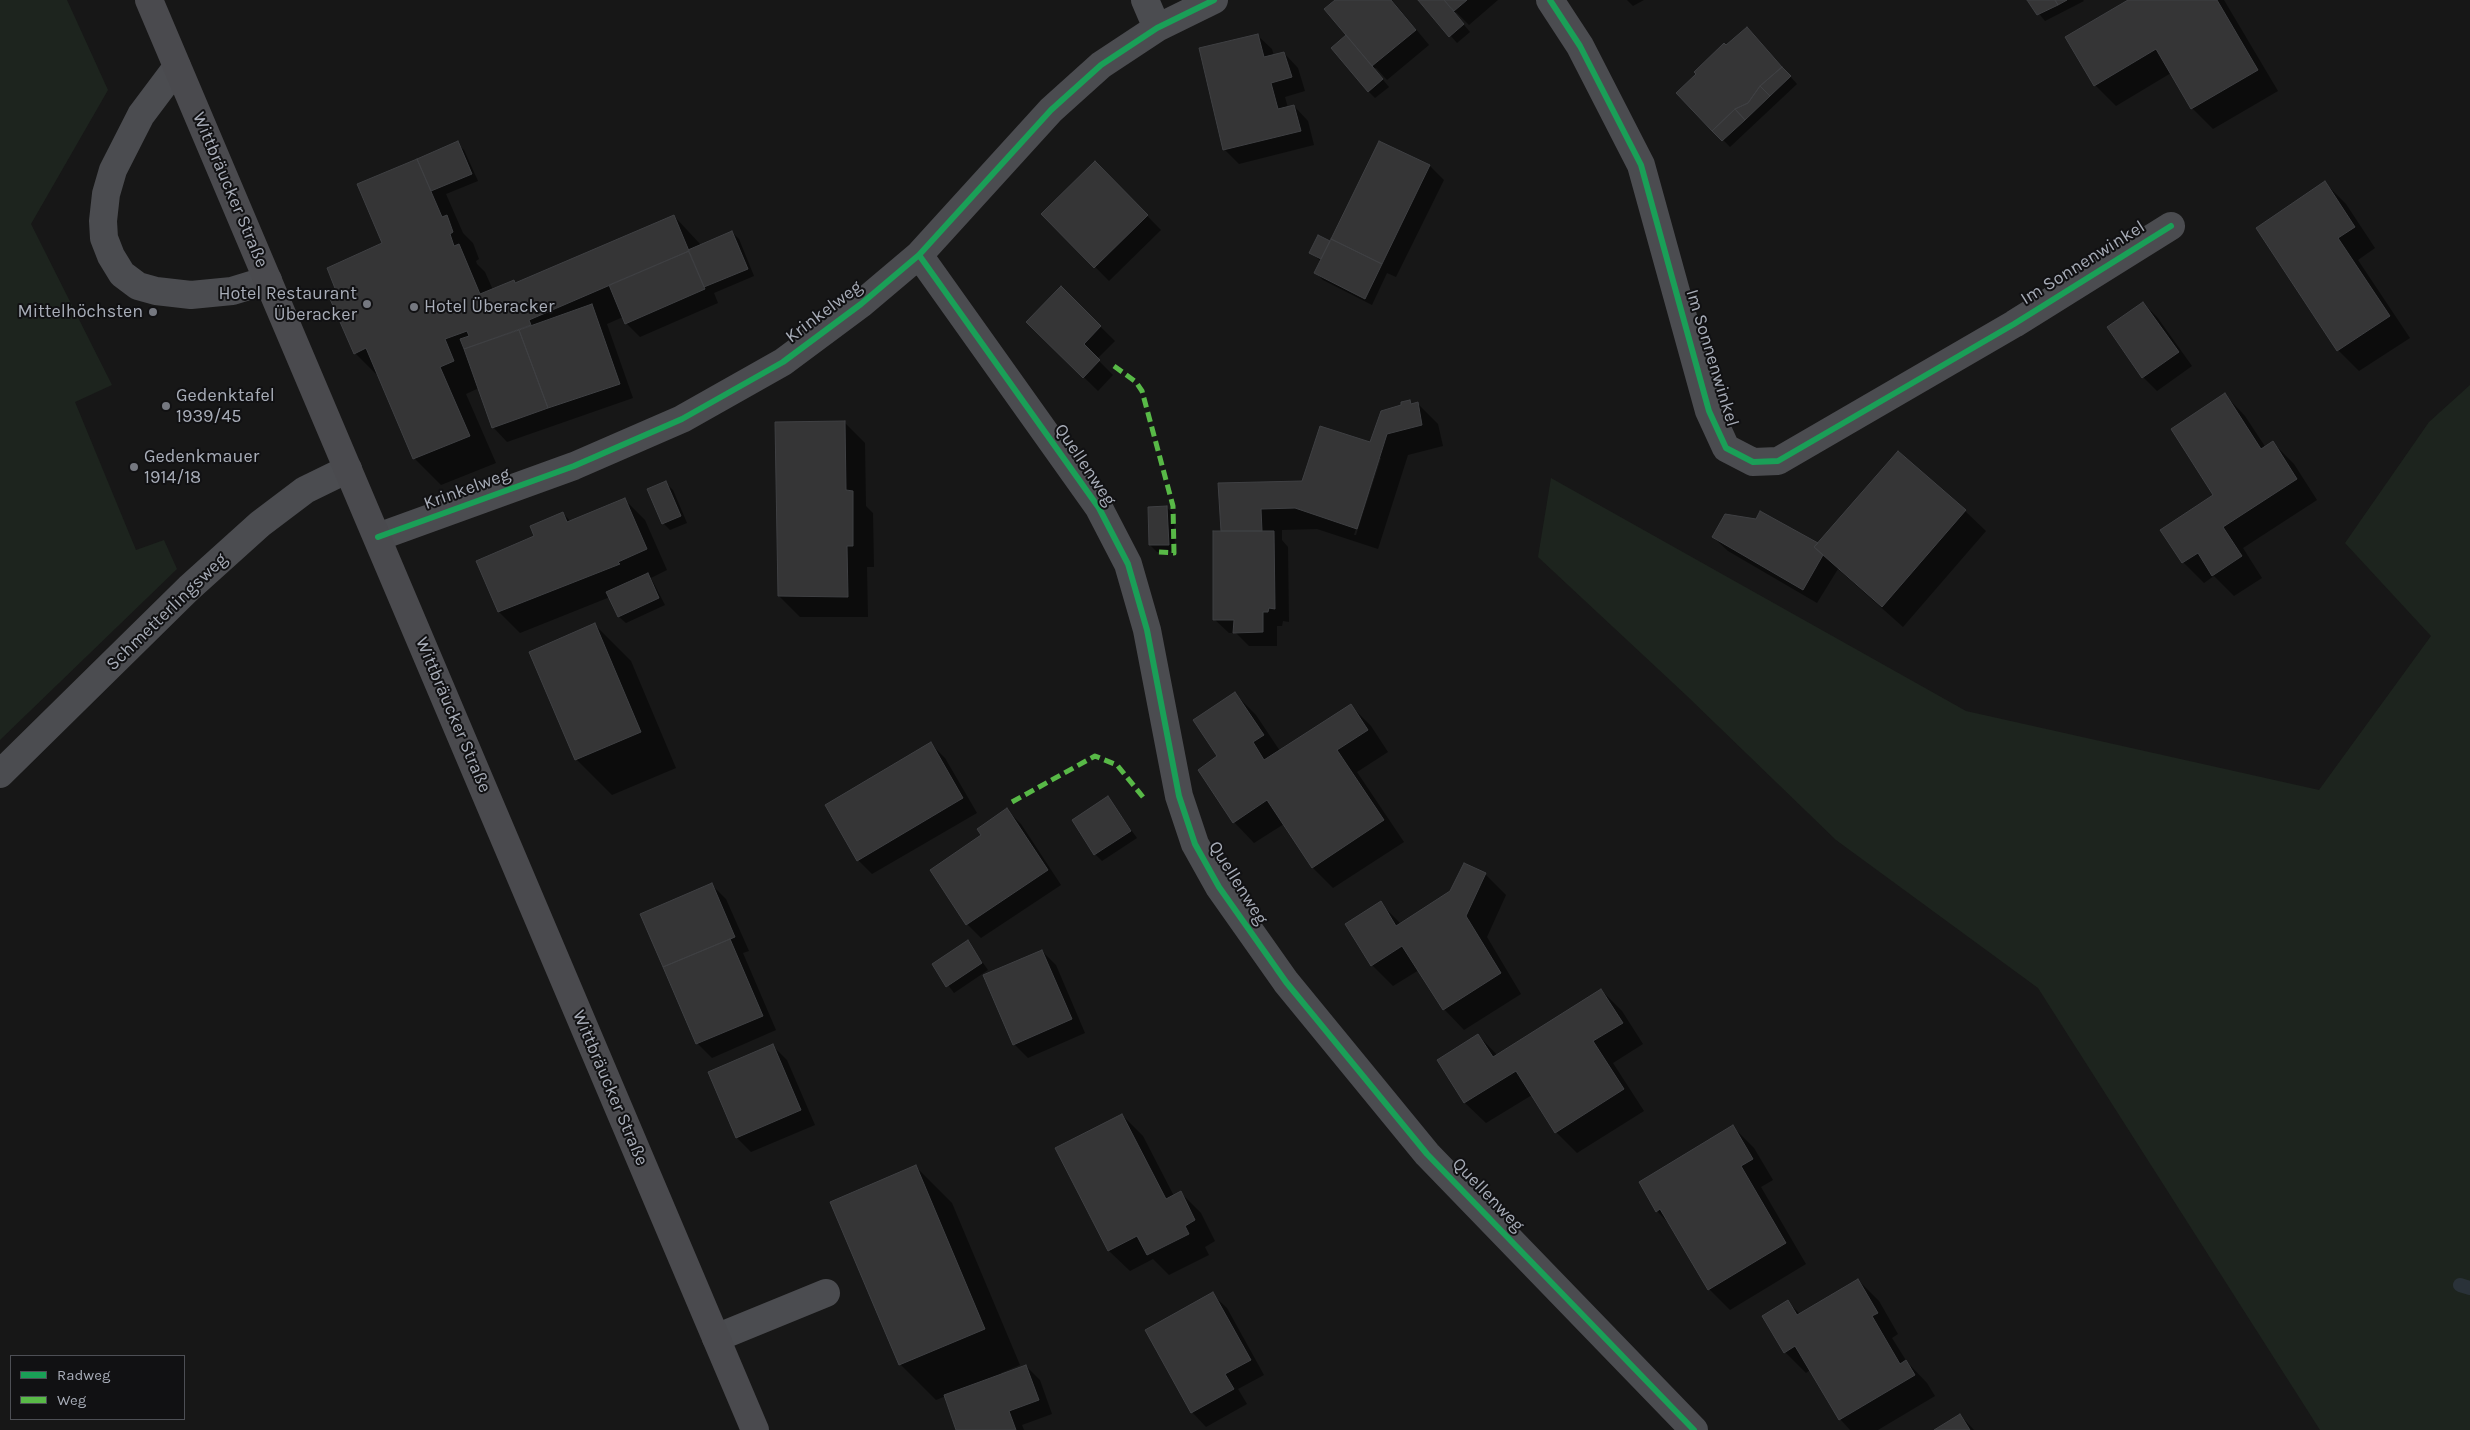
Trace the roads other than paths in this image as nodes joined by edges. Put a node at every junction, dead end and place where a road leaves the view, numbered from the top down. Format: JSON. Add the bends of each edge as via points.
{"nodes":[{"id":1,"x":148,"y":0,"type":"edge"},
{"id":2,"x":1145,"y":0,"type":"edge"},
{"id":3,"x":1214,"y":0,"type":"edge"},
{"id":4,"x":1550,"y":0,"type":"edge"},
{"id":5,"x":1157,"y":28,"type":"junction"},
{"id":6,"x":177,"y":67,"type":"junction"},
{"id":7,"x":2172,"y":226,"type":"dead end"},
{"id":8,"x":919,"y":255,"type":"junction"},
{"id":9,"x":268,"y":280,"type":"junction"},
{"id":10,"x":348,"y":469,"type":"junction"},
{"id":11,"x":378,"y":538,"type":"junction"},
{"id":12,"x":0,"y":774,"type":"edge"},
{"id":13,"x":826,"y":1293,"type":"dead end"},
{"id":14,"x":716,"y":1338,"type":"junction"},
{"id":15,"x":755,"y":1430,"type":"edge"},
{"id":16,"x":1694,"y":1430,"type":"edge"}],
"edges":[{"from":1,"to":6,"type":"main road","name":"Wittbräucker Straße"},
{"from":2,"to":5,"type":"street"},
{"from":3,"to":5,"type":"street","name":"Krinkelweg"},
{"from":4,"to":7,"type":"street","name":"Im Sonnenwinkel","via":[[1580,46],[1640,165],[1709,411],[1726,448],[1753,462],[1778,461],[2014,324]]},
{"from":5,"to":8,"type":"street","name":"Krinkelweg","via":[[1101,65],[1051,110]]},
{"from":6,"to":9,"type":"main road","name":"Wittbräucker Straße"},
{"from":6,"to":9,"type":"street","via":[[141,116],[113,170],[103,221],[104,238],[111,256],[122,274],[138,286],[156,291],[190,295],[232,291]]},
{"from":8,"to":11,"type":"street","name":"Krinkelweg","via":[[783,362],[682,419],[574,466]]},
{"from":8,"to":16,"type":"street","name":"Quellenweg","via":[[1099,508],[1128,564],[1148,636],[1179,796],[1195,844],[1219,887],[1286,982],[1427,1154]]},
{"from":9,"to":10,"type":"main road","name":"Wittbräucker Straße"},
{"from":10,"to":11,"type":"main road","name":"Wittbräucker Straße"},
{"from":10,"to":12,"type":"street","name":"Schmetterlingsweg","via":[[304,490],[260,524],[189,588]]},
{"from":11,"to":14,"type":"main road","name":"Wittbräucker Straße"},
{"from":13,"to":14,"type":"street"},
{"from":14,"to":15,"type":"main road","name":"Wittbräucker Straße"}]}
